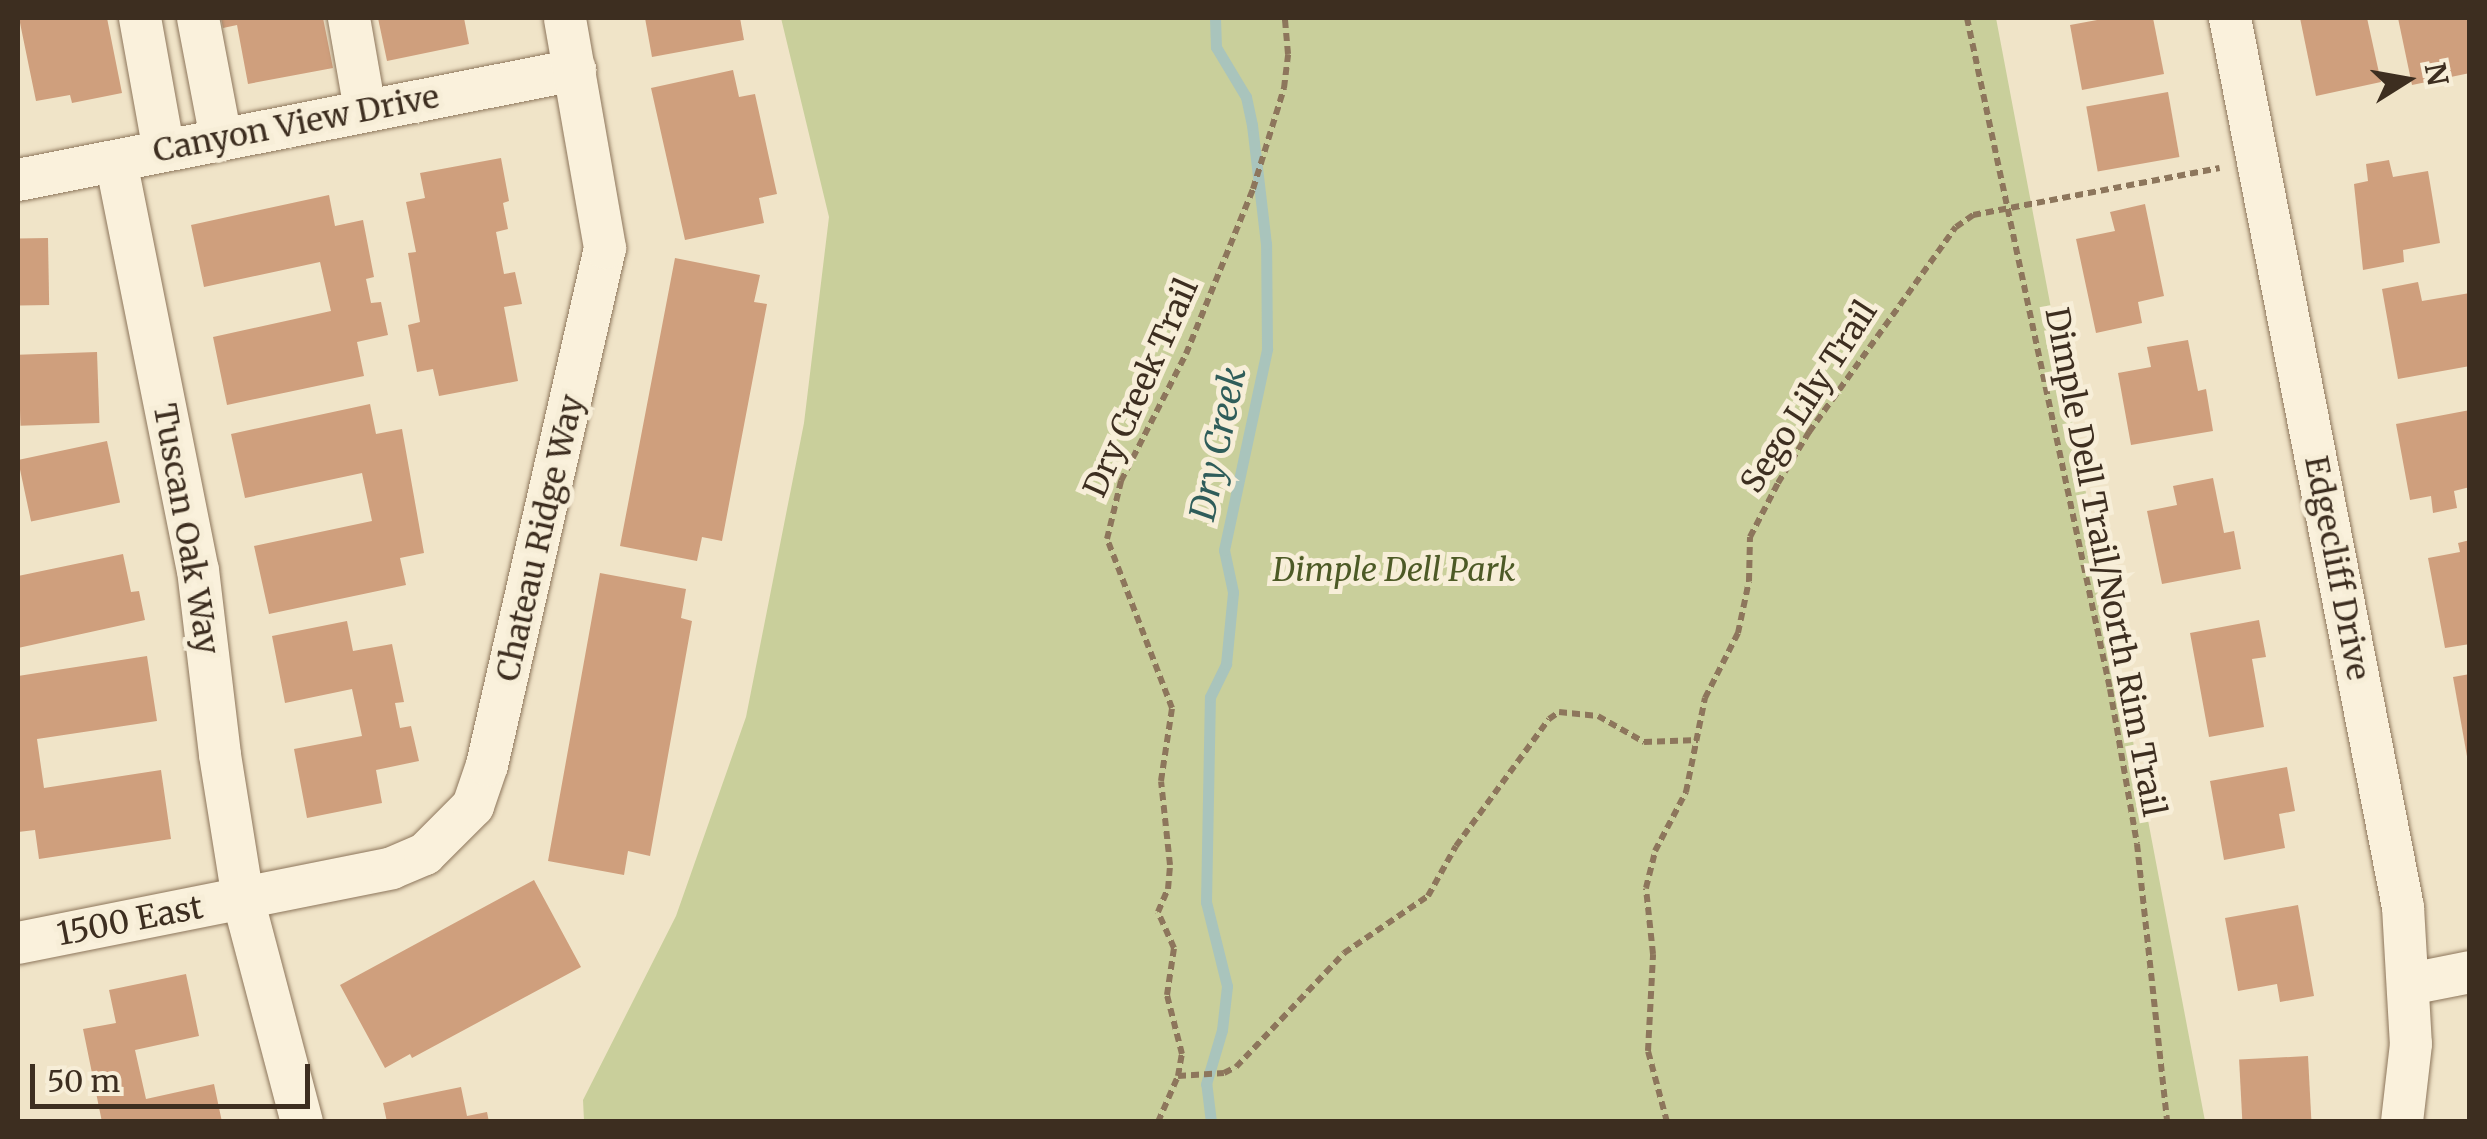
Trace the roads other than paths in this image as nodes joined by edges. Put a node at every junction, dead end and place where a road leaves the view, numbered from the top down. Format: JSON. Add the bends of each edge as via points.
{"nodes":[{"id":1,"x":140,"y":18,"type":"edge"},
{"id":2,"x":198,"y":18,"type":"edge"},
{"id":3,"x":349,"y":18,"type":"edge"},
{"id":4,"x":565,"y":18,"type":"edge"},
{"id":5,"x":2230,"y":18,"type":"edge"},
{"id":6,"x":575,"y":70,"type":"junction"},
{"id":7,"x":364,"y":110,"type":"junction"},
{"id":8,"x":220,"y":139,"type":"junction"},
{"id":9,"x":164,"y":150,"type":"junction"},
{"id":10,"x":116,"y":161,"type":"junction"},
{"id":11,"x":19,"y":171,"type":"edge"},
{"id":12,"x":243,"y":900,"type":"junction"},
{"id":13,"x":18,"y":943,"type":"edge"},
{"id":14,"x":2470,"y":972,"type":"edge"},
{"id":15,"x":2410,"y":984,"type":"junction"},
{"id":16,"x":302,"y":1122,"type":"edge"},
{"id":17,"x":2402,"y":1122,"type":"edge"}],
"edges":[{"from":1,"to":9,"type":"street"},
{"from":2,"to":8,"type":"street"},
{"from":3,"to":7,"type":"street"},
{"from":4,"to":6,"type":"street","name":"Chateau Ridge Way"},
{"from":5,"to":15,"type":"street","name":"Edgecliff Drive","via":[[2402,906]]},
{"from":6,"to":7,"type":"street","name":"Canyon View Drive"},
{"from":6,"to":12,"type":"street","name":"Chateau Ridge Way","via":[[606,248],[473,806],[425,854],[392,868]]},
{"from":7,"to":8,"type":"street","name":"Canyon View Drive"},
{"from":8,"to":9,"type":"street","name":"Canyon View Drive"},
{"from":9,"to":10,"type":"street","name":"Canyon View Drive"},
{"from":10,"to":11,"type":"street","name":"Canyon View Drive"},
{"from":10,"to":12,"type":"street","name":"Tuscan Oak Way","via":[[198,570]]},
{"from":12,"to":13,"type":"street","name":"1500 East"},
{"from":12,"to":16,"type":"street","name":"Tuscan Oak Way"},
{"from":14,"to":15,"type":"street"},
{"from":15,"to":17,"type":"street","name":"Edgecliff Drive"}]}
